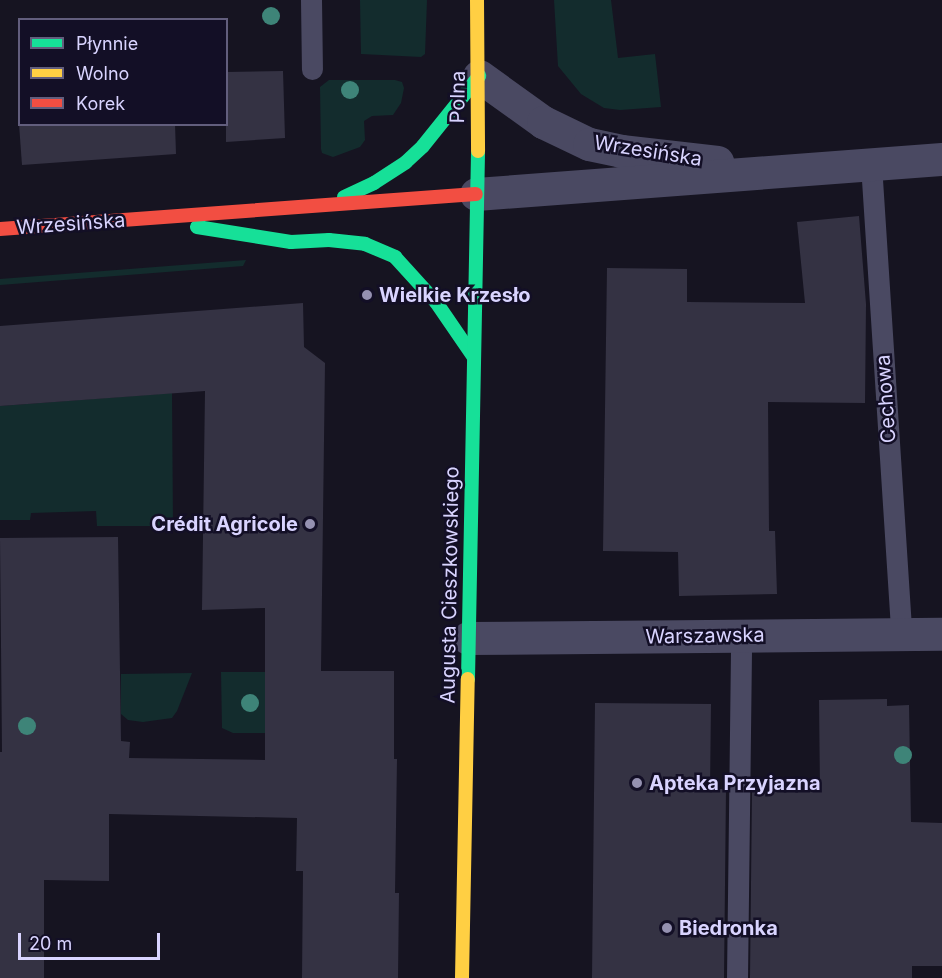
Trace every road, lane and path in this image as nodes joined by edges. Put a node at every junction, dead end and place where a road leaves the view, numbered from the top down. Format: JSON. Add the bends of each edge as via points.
{"nodes":[{"id":1,"x":311,"y":0,"type":"edge"},
{"id":2,"x":477,"y":0,"type":"edge"},
{"id":3,"x":312,"y":69,"type":"dead end"},
{"id":4,"x":478,"y":76,"type":"junction"},
{"id":5,"x":942,"y":159,"type":"edge"},
{"id":6,"x":871,"y":164,"type":"junction"},
{"id":7,"x":787,"y":171,"type":"junction"},
{"id":8,"x":476,"y":194,"type":"junction"},
{"id":9,"x":327,"y":205,"type":"junction"},
{"id":10,"x":142,"y":219,"type":"junction"},
{"id":11,"x":0,"y":229,"type":"edge"},
{"id":12,"x":473,"y":356,"type":"junction"},
{"id":13,"x":901,"y":634,"type":"junction"},
{"id":14,"x":942,"y":634,"type":"edge"},
{"id":15,"x":741,"y":636,"type":"junction"},
{"id":16,"x":468,"y":638,"type":"junction"},
{"id":17,"x":462,"y":978,"type":"edge"},
{"id":18,"x":737,"y":978,"type":"edge"}],
"edges":[{"from":1,"to":3,"type":"lane"},
{"from":2,"to":4,"type":"street","name":"Polna"},
{"from":4,"to":7,"type":"street","name":"Wrzesińska","via":[[543,122],[597,146]]},
{"from":4,"to":8,"type":"street","name":"Polna"},
{"from":4,"to":9,"type":"street","name":"Wrzesińska","via":[[406,162],[374,183]]},
{"from":5,"to":6,"type":"street","name":"Wrzesińska"},
{"from":6,"to":7,"type":"street","name":"Wrzesińska"},
{"from":6,"to":13,"type":"lane","name":"Cechowa"},
{"from":7,"to":8,"type":"street","name":"Wrzesińska"},
{"from":8,"to":9,"type":"street","name":"Wrzesińska"},
{"from":8,"to":12,"type":"street","name":"Augusta Cieszkowskiego"},
{"from":9,"to":10,"type":"street","name":"Wrzesińska"},
{"from":10,"to":11,"type":"street","name":"Wrzesińska"},
{"from":10,"to":12,"type":"street","name":"Wrzesińska","via":[[291,242],[329,240],[365,244],[395,257],[416,277]]},
{"from":12,"to":16,"type":"street","name":"Augusta Cieszkowskiego"},
{"from":13,"to":14,"type":"street","name":"Warszawska"},
{"from":13,"to":15,"type":"street","name":"Warszawska"},
{"from":15,"to":16,"type":"street","name":"Warszawska"},
{"from":15,"to":18,"type":"lane"},
{"from":16,"to":17,"type":"street","name":"Augusta Cieszkowskiego"}]}
